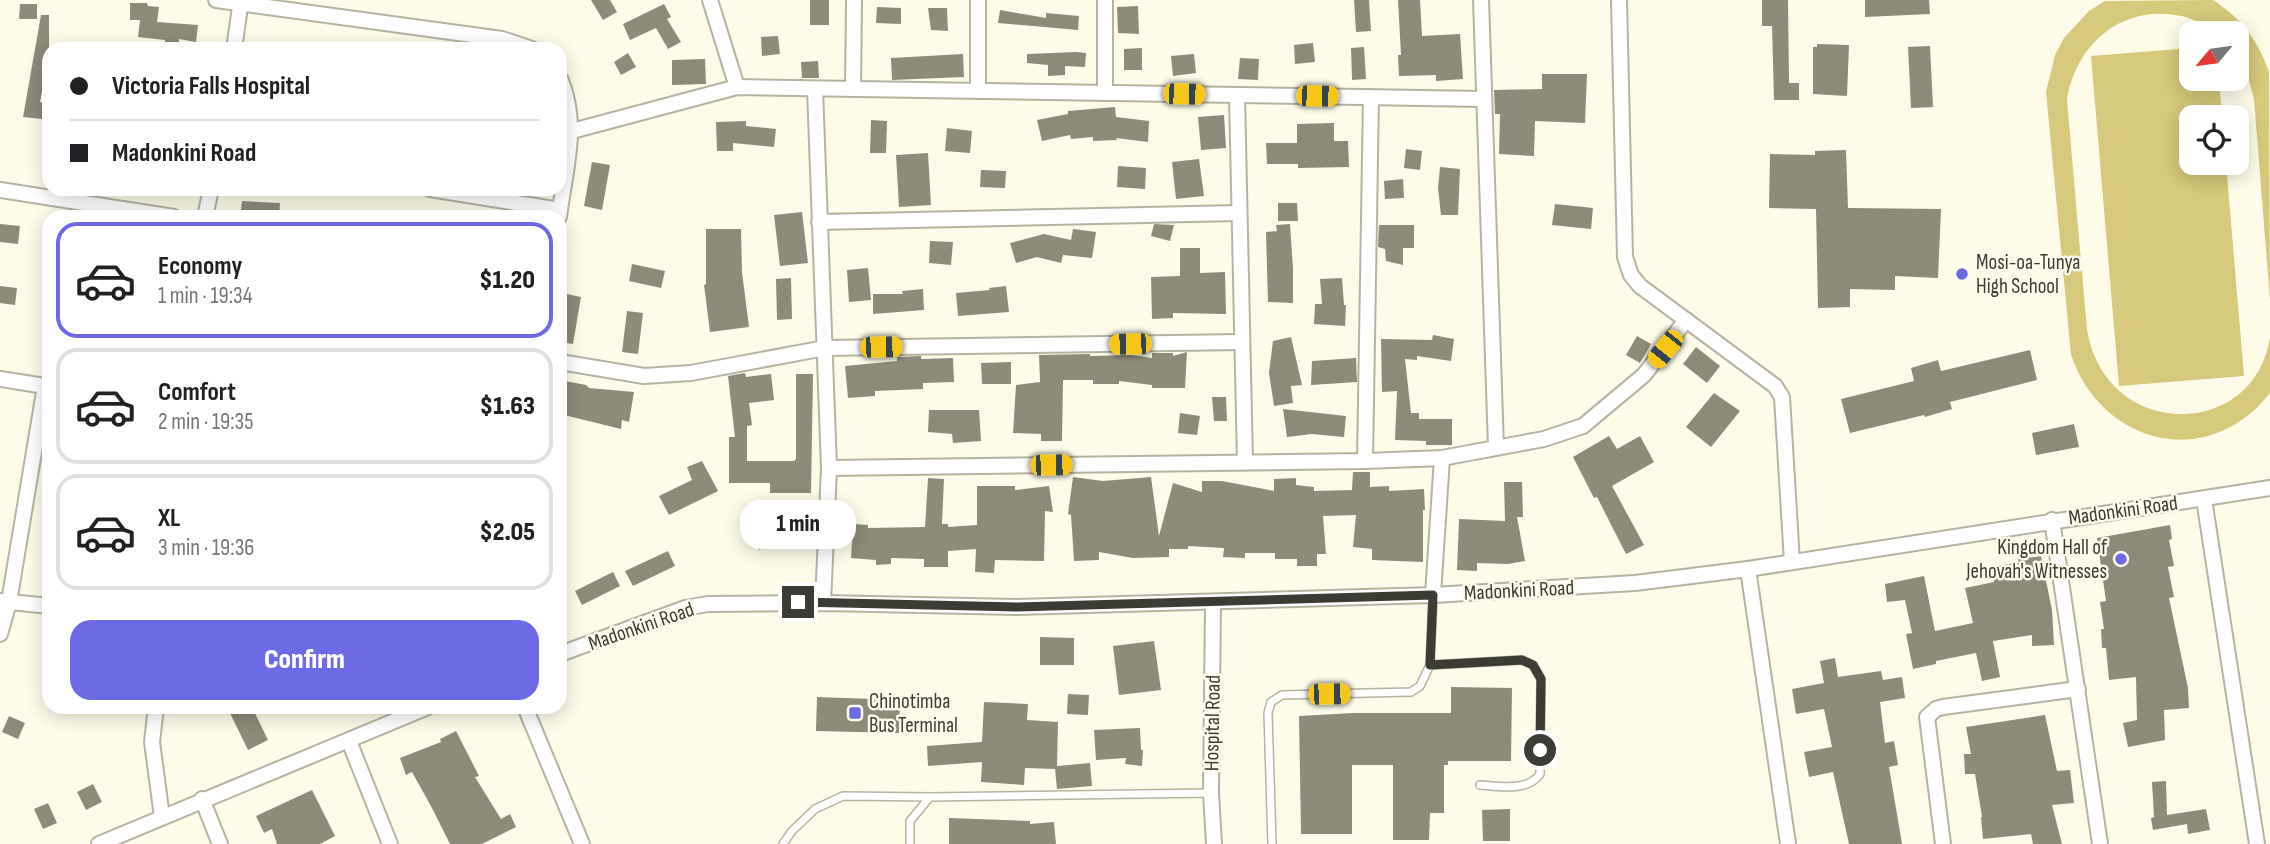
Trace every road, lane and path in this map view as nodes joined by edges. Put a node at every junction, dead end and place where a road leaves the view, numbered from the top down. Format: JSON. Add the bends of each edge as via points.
{"nodes":[{"id":1,"x":216,"y":0,"type":"edge"},
{"id":2,"x":710,"y":0,"type":"edge"},
{"id":3,"x":854,"y":0,"type":"edge"},
{"id":4,"x":978,"y":0,"type":"edge"},
{"id":5,"x":1105,"y":0,"type":"edge"},
{"id":6,"x":1481,"y":0,"type":"edge"},
{"id":7,"x":1619,"y":0,"type":"edge"},
{"id":8,"x":241,"y":2,"type":"edge"},
{"id":9,"x":235,"y":42,"type":"edge"},
{"id":10,"x":511,"y":42,"type":"edge"},
{"id":11,"x":737,"y":87,"type":"junction"},
{"id":12,"x":816,"y":89,"type":"junction"},
{"id":13,"x":853,"y":89,"type":"junction"},
{"id":14,"x":978,"y":91,"type":"junction"},
{"id":15,"x":1105,"y":93,"type":"junction"},
{"id":16,"x":1237,"y":95,"type":"junction"},
{"id":17,"x":1371,"y":97,"type":"junction"},
{"id":18,"x":567,"y":98,"type":"edge"},
{"id":19,"x":1483,"y":99,"type":"junction"},
{"id":20,"x":572,"y":131,"type":"junction"},
{"id":21,"x":567,"y":163,"type":"edge"},
{"id":22,"x":0,"y":190,"type":"edge"},
{"id":23,"x":466,"y":196,"type":"edge"},
{"id":24,"x":129,"y":210,"type":"edge"},
{"id":25,"x":538,"y":210,"type":"edge"},
{"id":26,"x":1238,"y":213,"type":"junction"},
{"id":27,"x":819,"y":222,"type":"junction"},
{"id":28,"x":1686,"y":320,"type":"junction"},
{"id":29,"x":1241,"y":342,"type":"junction"},
{"id":30,"x":825,"y":348,"type":"junction"},
{"id":31,"x":567,"y":363,"type":"edge"},
{"id":32,"x":0,"y":379,"type":"edge"},
{"id":33,"x":42,"y":385,"type":"edge"},
{"id":34,"x":42,"y":412,"type":"edge"},
{"id":35,"x":1496,"y":448,"type":"junction"},
{"id":36,"x":1442,"y":458,"type":"junction"},
{"id":37,"x":1365,"y":461,"type":"junction"},
{"id":38,"x":1245,"y":462,"type":"junction"},
{"id":39,"x":829,"y":468,"type":"junction"},
{"id":40,"x":2270,"y":488,"type":"edge"},
{"id":41,"x":2204,"y":499,"type":"junction"},
{"id":42,"x":2052,"y":520,"type":"junction"},
{"id":43,"x":1792,"y":562,"type":"junction"},
{"id":44,"x":1748,"y":569,"type":"junction"},
{"id":45,"x":1433,"y":595,"type":"junction"},
{"id":46,"x":5,"y":601,"type":"edge"},
{"id":47,"x":1213,"y":602,"type":"junction"},
{"id":48,"x":823,"y":603,"type":"junction"},
{"id":49,"x":42,"y":605,"type":"edge"},
{"id":50,"x":0,"y":634,"type":"edge"},
{"id":51,"x":567,"y":651,"type":"edge"},
{"id":52,"x":1430,"y":665,"type":"junction"},
{"id":53,"x":2078,"y":689,"type":"junction"},
{"id":54,"x":155,"y":714,"type":"edge"},
{"id":55,"x":412,"y":714,"type":"edge"},
{"id":56,"x":529,"y":714,"type":"edge"},
{"id":57,"x":349,"y":741,"type":"junction"},
{"id":58,"x":1480,"y":785,"type":"dead end"},
{"id":59,"x":1211,"y":793,"type":"junction"},
{"id":60,"x":930,"y":797,"type":"junction"},
{"id":61,"x":202,"y":799,"type":"junction"},
{"id":62,"x":162,"y":817,"type":"junction"},
{"id":63,"x":99,"y":844,"type":"edge"},
{"id":64,"x":219,"y":844,"type":"edge"},
{"id":65,"x":390,"y":844,"type":"edge"},
{"id":66,"x":582,"y":844,"type":"edge"},
{"id":67,"x":783,"y":844,"type":"edge"},
{"id":68,"x":910,"y":844,"type":"edge"},
{"id":69,"x":1214,"y":844,"type":"edge"},
{"id":70,"x":1272,"y":844,"type":"edge"},
{"id":71,"x":1788,"y":844,"type":"edge"},
{"id":72,"x":1943,"y":844,"type":"edge"},
{"id":73,"x":2100,"y":844,"type":"edge"},
{"id":74,"x":2257,"y":844,"type":"edge"}],
"edges":[{"from":1,"to":8,"type":"street"},
{"from":2,"to":11,"type":"street"},
{"from":3,"to":13,"type":"street"},
{"from":4,"to":14,"type":"street"},
{"from":5,"to":15,"type":"street"},
{"from":6,"to":19,"type":"street"},
{"from":7,"to":28,"type":"street","via":[[1625,257],[1640,286]]},
{"from":8,"to":9,"type":"street"},
{"from":8,"to":10,"type":"street"},
{"from":11,"to":12,"type":"street"},
{"from":11,"to":20,"type":"street"},
{"from":12,"to":13,"type":"street"},
{"from":12,"to":27,"type":"street"},
{"from":13,"to":14,"type":"street"},
{"from":14,"to":15,"type":"street"},
{"from":15,"to":16,"type":"street"},
{"from":16,"to":17,"type":"street"},
{"from":16,"to":26,"type":"street"},
{"from":17,"to":19,"type":"street"},
{"from":17,"to":37,"type":"street"},
{"from":18,"to":20,"type":"street"},
{"from":19,"to":35,"type":"street"},
{"from":20,"to":21,"type":"street"},
{"from":22,"to":24,"type":"street"},
{"from":23,"to":25,"type":"street"},
{"from":26,"to":27,"type":"street"},
{"from":26,"to":29,"type":"street"},
{"from":27,"to":30,"type":"street"},
{"from":28,"to":35,"type":"street","via":[[1644,375],[1583,426]]},
{"from":28,"to":43,"type":"street","via":[[1775,386],[1782,397]]},
{"from":29,"to":30,"type":"street"},
{"from":29,"to":38,"type":"street"},
{"from":30,"to":31,"type":"street","via":[[691,373],[644,376]]},
{"from":30,"to":39,"type":"street"},
{"from":32,"to":33,"type":"street"},
{"from":34,"to":46,"type":"street"},
{"from":35,"to":36,"type":"street"},
{"from":36,"to":37,"type":"street"},
{"from":36,"to":45,"type":"street"},
{"from":37,"to":38,"type":"street"},
{"from":38,"to":39,"type":"street"},
{"from":39,"to":48,"type":"street"},
{"from":40,"to":41,"type":"street","name":"Madonkini Road"},
{"from":41,"to":42,"type":"street","name":"Madonkini Road"},
{"from":41,"to":74,"type":"street"},
{"from":42,"to":43,"type":"street","name":"Madonkini Road"},
{"from":42,"to":53,"type":"street"},
{"from":43,"to":44,"type":"street","name":"Madonkini Road"},
{"from":44,"to":45,"type":"street","name":"Madonkini Road","via":[[1634,583]]},
{"from":44,"to":71,"type":"street"},
{"from":45,"to":47,"type":"street","name":"Madonkini Road"},
{"from":45,"to":52,"type":"lane"},
{"from":46,"to":49,"type":"street"},
{"from":46,"to":50,"type":"street"},
{"from":47,"to":48,"type":"street","name":"Madonkini Road","via":[[1017,607]]},
{"from":47,"to":59,"type":"street","name":"Hospital Road"},
{"from":48,"to":51,"type":"street","name":"Madonkini Road","via":[[748,602],[685,608]]},
{"from":52,"to":58,"type":"lane","via":[[1522,660],[1533,665],[1541,679],[1539,774],[1535,781]]},
{"from":52,"to":70,"type":"lane","via":[[1411,692],[1282,695],[1271,702]]},
{"from":53,"to":72,"type":"street","via":[[1936,709],[1927,717]]},
{"from":53,"to":73,"type":"street"},
{"from":54,"to":62,"type":"street","via":[[152,743]]},
{"from":55,"to":57,"type":"street"},
{"from":56,"to":66,"type":"street"},
{"from":57,"to":61,"type":"street"},
{"from":57,"to":65,"type":"street"},
{"from":59,"to":60,"type":"lane"},
{"from":59,"to":69,"type":"street","name":"Hospital Road"},
{"from":60,"to":67,"type":"lane","via":[[843,796],[815,810]]},
{"from":60,"to":68,"type":"lane","via":[[910,821]]},
{"from":61,"to":62,"type":"street"},
{"from":61,"to":64,"type":"street"},
{"from":62,"to":63,"type":"street"}]}
